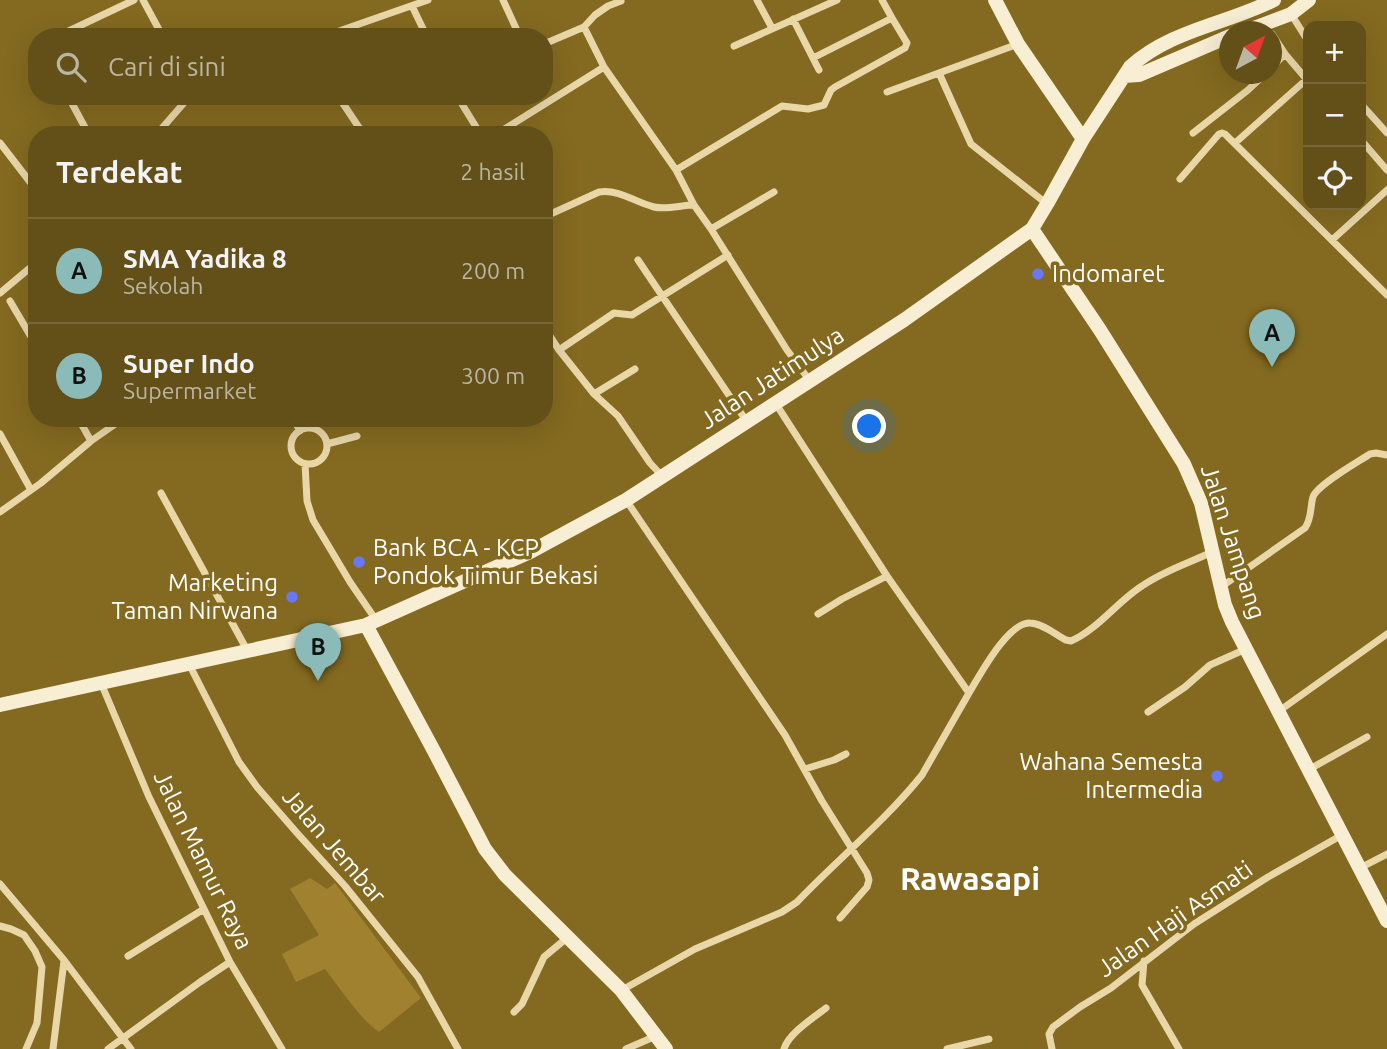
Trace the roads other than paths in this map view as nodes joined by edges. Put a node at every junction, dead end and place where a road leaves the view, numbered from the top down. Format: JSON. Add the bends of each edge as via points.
{"nodes":[{"id":1,"x":134,"y":0,"type":"edge"},
{"id":2,"x":143,"y":0,"type":"edge"},
{"id":3,"x":428,"y":0,"type":"edge"},
{"id":4,"x":503,"y":0,"type":"edge"},
{"id":5,"x":620,"y":0,"type":"edge"},
{"id":6,"x":757,"y":0,"type":"edge"},
{"id":7,"x":837,"y":0,"type":"edge"},
{"id":8,"x":882,"y":0,"type":"edge"},
{"id":9,"x":995,"y":0,"type":"edge"},
{"id":10,"x":1274,"y":0,"type":"edge"},
{"id":11,"x":1309,"y":0,"type":"edge"},
{"id":12,"x":412,"y":6,"type":"junction"},
{"id":13,"x":1258,"y":8,"type":"junction"},
{"id":14,"x":1291,"y":14,"type":"junction"},
{"id":15,"x":892,"y":18,"type":"junction"},
{"id":16,"x":793,"y":19,"type":"junction"},
{"id":17,"x":1264,"y":21,"type":"edge"},
{"id":18,"x":1281,"y":21,"type":"edge"},
{"id":19,"x":584,"y":27,"type":"junction"},
{"id":20,"x":75,"y":28,"type":"edge"},
{"id":21,"x":158,"y":28,"type":"edge"},
{"id":22,"x":348,"y":28,"type":"edge"},
{"id":23,"x":423,"y":28,"type":"edge"},
{"id":24,"x":516,"y":28,"type":"edge"},
{"id":25,"x":772,"y":28,"type":"junction"},
{"id":26,"x":1303,"y":33,"type":"edge"},
{"id":27,"x":553,"y":40,"type":"edge"},
{"id":28,"x":1219,"y":41,"type":"edge"},
{"id":29,"x":1018,"y":44,"type":"junction"},
{"id":30,"x":734,"y":46,"type":"dead end"},
{"id":31,"x":1282,"y":50,"type":"edge"},
{"id":32,"x":1285,"y":54,"type":"junction"},
{"id":33,"x":1282,"y":57,"type":"edge"},
{"id":34,"x":813,"y":58,"type":"junction"},
{"id":35,"x":604,"y":67,"type":"junction"},
{"id":36,"x":819,"y":70,"type":"dead end"},
{"id":37,"x":939,"y":73,"type":"junction"},
{"id":38,"x":1303,"y":74,"type":"edge"},
{"id":39,"x":1124,"y":76,"type":"junction"},
{"id":40,"x":1254,"y":84,"type":"edge"},
{"id":41,"x":1303,"y":84,"type":"edge"},
{"id":42,"x":887,"y":92,"type":"dead end"},
{"id":43,"x":553,"y":99,"type":"edge"},
{"id":44,"x":73,"y":105,"type":"edge"},
{"id":45,"x":182,"y":105,"type":"edge"},
{"id":46,"x":344,"y":105,"type":"edge"},
{"id":47,"x":463,"y":105,"type":"edge"},
{"id":48,"x":543,"y":105,"type":"edge"},
{"id":49,"x":1366,"y":110,"type":"edge"},
{"id":50,"x":84,"y":126,"type":"edge"},
{"id":51,"x":164,"y":126,"type":"edge"},
{"id":52,"x":358,"y":126,"type":"edge"},
{"id":53,"x":475,"y":126,"type":"edge"},
{"id":54,"x":509,"y":126,"type":"edge"},
{"id":55,"x":1193,"y":133,"type":"dead end"},
{"id":56,"x":1387,"y":133,"type":"edge"},
{"id":57,"x":1083,"y":139,"type":"junction"},
{"id":58,"x":0,"y":143,"type":"edge"},
{"id":59,"x":1235,"y":144,"type":"junction"},
{"id":60,"x":1366,"y":146,"type":"edge"},
{"id":61,"x":677,"y":170,"type":"junction"},
{"id":62,"x":1387,"y":170,"type":"edge"},
{"id":63,"x":28,"y":179,"type":"edge"},
{"id":64,"x":1180,"y":179,"type":"dead end"},
{"id":65,"x":1387,"y":190,"type":"edge"},
{"id":66,"x":774,"y":192,"type":"dead end"},
{"id":67,"x":1047,"y":204,"type":"junction"},
{"id":68,"x":694,"y":205,"type":"junction"},
{"id":69,"x":553,"y":213,"type":"edge"},
{"id":70,"x":711,"y":229,"type":"junction"},
{"id":71,"x":1032,"y":229,"type":"junction"},
{"id":72,"x":1332,"y":240,"type":"junction"},
{"id":73,"x":728,"y":255,"type":"junction"},
{"id":74,"x":638,"y":260,"type":"dead end"},
{"id":75,"x":28,"y":270,"type":"edge"},
{"id":76,"x":0,"y":293,"type":"edge"},
{"id":77,"x":662,"y":295,"type":"junction"},
{"id":78,"x":1387,"y":295,"type":"edge"},
{"id":79,"x":10,"y":301,"type":"dead end"},
{"id":80,"x":28,"y":332,"type":"edge"},
{"id":81,"x":553,"y":341,"type":"edge"},
{"id":82,"x":559,"y":350,"type":"junction"},
{"id":83,"x":635,"y":369,"type":"dead end"},
{"id":84,"x":810,"y":381,"type":"junction"},
{"id":85,"x":594,"y":394,"type":"junction"},
{"id":86,"x":776,"y":404,"type":"junction"},
{"id":87,"x":747,"y":422,"type":"junction"},
{"id":88,"x":83,"y":427,"type":"edge"},
{"id":89,"x":111,"y":427,"type":"edge"},
{"id":90,"x":298,"y":427,"type":"edge"},
{"id":91,"x":317,"y":427,"type":"edge"},
{"id":92,"x":300,"y":431,"type":"junction"},
{"id":93,"x":319,"y":431,"type":"junction"},
{"id":94,"x":0,"y":434,"type":"edge"},
{"id":95,"x":356,"y":436,"type":"dead end"},
{"id":96,"x":91,"y":441,"type":"junction"},
{"id":97,"x":327,"y":444,"type":"junction"},
{"id":98,"x":1387,"y":455,"type":"edge"},
{"id":99,"x":305,"y":464,"type":"junction"},
{"id":100,"x":662,"y":476,"type":"junction"},
{"id":101,"x":31,"y":490,"type":"junction"},
{"id":102,"x":161,"y":493,"type":"dead end"},
{"id":103,"x":626,"y":500,"type":"junction"},
{"id":104,"x":0,"y":512,"type":"edge"},
{"id":105,"x":1212,"y":552,"type":"junction"},
{"id":106,"x":887,"y":576,"type":"junction"},
{"id":107,"x":1221,"y":588,"type":"junction"},
{"id":108,"x":818,"y":614,"type":"dead end"},
{"id":109,"x":371,"y":622,"type":"junction"},
{"id":110,"x":1387,"y":634,"type":"edge"},
{"id":111,"x":1246,"y":649,"type":"junction"},
{"id":112,"x":248,"y":651,"type":"junction"},
{"id":113,"x":189,"y":664,"type":"junction"},
{"id":114,"x":100,"y":682,"type":"junction"},
{"id":115,"x":969,"y":693,"type":"junction"},
{"id":116,"x":0,"y":705,"type":"edge"},
{"id":117,"x":1279,"y":711,"type":"junction"},
{"id":118,"x":1148,"y":712,"type":"dead end"},
{"id":119,"x":1367,"y":737,"type":"dead end"},
{"id":120,"x":846,"y":754,"type":"dead end"},
{"id":121,"x":805,"y":769,"type":"junction"},
{"id":122,"x":1308,"y":770,"type":"junction"},
{"id":123,"x":1342,"y":835,"type":"junction"},
{"id":124,"x":852,"y":848,"type":"junction"},
{"id":125,"x":1387,"y":855,"type":"edge"},
{"id":126,"x":1360,"y":868,"type":"junction"},
{"id":127,"x":0,"y":884,"type":"edge"},
{"id":128,"x":204,"y":909,"type":"junction"},
{"id":129,"x":840,"y":918,"type":"dead end"},
{"id":130,"x":1387,"y":921,"type":"edge"},
{"id":131,"x":0,"y":926,"type":"edge"},
{"id":132,"x":568,"y":937,"type":"junction"},
{"id":133,"x":128,"y":956,"type":"dead end"},
{"id":134,"x":64,"y":960,"type":"junction"},
{"id":135,"x":1144,"y":961,"type":"junction"},
{"id":136,"x":230,"y":962,"type":"junction"},
{"id":137,"x":621,"y":990,"type":"junction"},
{"id":138,"x":826,"y":1008,"type":"dead end"},
{"id":139,"x":514,"y":1012,"type":"dead end"},
{"id":140,"x":656,"y":1036,"type":"junction"},
{"id":141,"x":123,"y":1038,"type":"junction"},
{"id":142,"x":989,"y":1039,"type":"dead end"},
{"id":143,"x":26,"y":1049,"type":"edge"},
{"id":144,"x":53,"y":1049,"type":"edge"},
{"id":145,"x":108,"y":1049,"type":"edge"},
{"id":146,"x":131,"y":1049,"type":"edge"},
{"id":147,"x":282,"y":1049,"type":"edge"},
{"id":148,"x":458,"y":1049,"type":"edge"},
{"id":149,"x":626,"y":1049,"type":"edge"},
{"id":150,"x":666,"y":1049,"type":"edge"},
{"id":151,"x":784,"y":1049,"type":"edge"},
{"id":152,"x":947,"y":1049,"type":"edge"},
{"id":153,"x":1052,"y":1049,"type":"edge"},
{"id":154,"x":1179,"y":1049,"type":"edge"}],
"edges":[{"from":1,"to":20,"type":"street"},
{"from":2,"to":21,"type":"street"},
{"from":3,"to":12,"type":"street"},
{"from":4,"to":24,"type":"street"},
{"from":5,"to":19,"type":"street"},
{"from":6,"to":25,"type":"street"},
{"from":7,"to":16,"type":"street"},
{"from":8,"to":15,"type":"street"},
{"from":9,"to":29,"type":"main road"},
{"from":10,"to":13,"type":"main road","name":"Jalan Jatimulya"},
{"from":11,"to":14,"type":"main road"},
{"from":12,"to":22,"type":"street"},
{"from":12,"to":23,"type":"street"},
{"from":13,"to":17,"type":"street"},
{"from":13,"to":39,"type":"main road","name":"Jalan Jatimulya","via":[[1171,41],[1141,58]]},
{"from":14,"to":18,"type":"main road"},
{"from":14,"to":26,"type":"street"},
{"from":15,"to":34,"type":"street"},
{"from":15,"to":61,"type":"street","via":[[908,44],[905,48],[835,87],[824,105],[808,109],[782,106]]},
{"from":16,"to":25,"type":"street"},
{"from":16,"to":34,"type":"street"},
{"from":19,"to":27,"type":"street"},
{"from":19,"to":35,"type":"street"},
{"from":25,"to":30,"type":"street"},
{"from":28,"to":39,"type":"main road","via":[[1139,75]]},
{"from":29,"to":37,"type":"street"},
{"from":29,"to":57,"type":"main road"},
{"from":31,"to":32,"type":"street"},
{"from":32,"to":33,"type":"street"},
{"from":32,"to":38,"type":"street"},
{"from":34,"to":36,"type":"street"},
{"from":35,"to":43,"type":"street"},
{"from":35,"to":61,"type":"street"},
{"from":37,"to":42,"type":"street"},
{"from":37,"to":67,"type":"street","via":[[971,144]]},
{"from":39,"to":57,"type":"main road","name":"Jalan Jatimulya"},
{"from":40,"to":55,"type":"street"},
{"from":41,"to":59,"type":"street"},
{"from":44,"to":50,"type":"street"},
{"from":45,"to":51,"type":"street"},
{"from":46,"to":52,"type":"street"},
{"from":47,"to":53,"type":"street"},
{"from":48,"to":54,"type":"street"},
{"from":49,"to":56,"type":"street"},
{"from":57,"to":67,"type":"main road","name":"Jalan Jatimulya"},
{"from":58,"to":63,"type":"street"},
{"from":59,"to":64,"type":"street","via":[[1219,134]]},
{"from":59,"to":72,"type":"street"},
{"from":60,"to":62,"type":"street"},
{"from":61,"to":68,"type":"street"},
{"from":65,"to":72,"type":"street"},
{"from":66,"to":70,"type":"street"},
{"from":67,"to":71,"type":"main road","name":"Jalan Jatimulya"},
{"from":68,"to":69,"type":"street","via":[[656,208],[607,191]]},
{"from":68,"to":70,"type":"street"},
{"from":70,"to":73,"type":"street"},
{"from":71,"to":84,"type":"main road","name":"Jalan Jatimulya"},
{"from":71,"to":105,"type":"main road","name":"Jalan Jampang","via":[[1184,464],[1201,503]]},
{"from":72,"to":78,"type":"street"},
{"from":73,"to":77,"type":"street"},
{"from":73,"to":84,"type":"street"},
{"from":74,"to":77,"type":"street"},
{"from":75,"to":76,"type":"street"},
{"from":77,"to":82,"type":"street","via":[[632,315],[614,313]]},
{"from":77,"to":87,"type":"street"},
{"from":79,"to":80,"type":"street"},
{"from":81,"to":82,"type":"street"},
{"from":82,"to":85,"type":"street"},
{"from":83,"to":85,"type":"street"},
{"from":84,"to":86,"type":"main road","name":"Jalan Jatimulya"},
{"from":85,"to":100,"type":"street","via":[[618,416]]},
{"from":86,"to":87,"type":"main road","name":"Jalan Jatimulya"},
{"from":86,"to":106,"type":"street"},
{"from":87,"to":100,"type":"main road","name":"Jalan Jatimulya"},
{"from":88,"to":96,"type":"street"},
{"from":89,"to":96,"type":"street"},
{"from":90,"to":92,"type":"street"},
{"from":91,"to":93,"type":"street"},
{"from":92,"to":93,"type":"street"},
{"from":92,"to":99,"type":"street","via":[[291,442],[292,451]]},
{"from":93,"to":97,"type":"street"},
{"from":94,"to":101,"type":"street"},
{"from":95,"to":97,"type":"street"},
{"from":96,"to":101,"type":"street"},
{"from":97,"to":99,"type":"street","via":[[321,460]]},
{"from":98,"to":107,"type":"street","via":[[1370,454],[1321,487],[1313,495],[1305,528]]},
{"from":99,"to":109,"type":"street","via":[[313,520]]},
{"from":100,"to":103,"type":"main road","name":"Jalan Jatimulya"},
{"from":101,"to":104,"type":"street"},
{"from":102,"to":112,"type":"street"},
{"from":103,"to":109,"type":"main road","name":"Jalan Jatimulya","via":[[530,552]]},
{"from":103,"to":121,"type":"street"},
{"from":105,"to":107,"type":"main road","name":"Jalan Jampang"},
{"from":105,"to":115,"type":"street","via":[[1148,582],[1074,640],[1035,623],[1017,626]]},
{"from":106,"to":108,"type":"street"},
{"from":106,"to":115,"type":"street"},
{"from":107,"to":111,"type":"main road","name":"Jalan Jampang"},
{"from":109,"to":112,"type":"main road","name":"Jalan Jatimulya"},
{"from":109,"to":132,"type":"main road","via":[[485,849]]},
{"from":110,"to":117,"type":"street"},
{"from":111,"to":117,"type":"main road","name":"Jalan Jampang"},
{"from":111,"to":118,"type":"street","via":[[1210,665]]},
{"from":112,"to":113,"type":"main road","name":"Jalan Jatimulya"},
{"from":113,"to":114,"type":"main road","name":"Jalan Jatimulya"},
{"from":113,"to":148,"type":"street","name":"Jalan Jembar","via":[[239,762],[418,977]]},
{"from":114,"to":116,"type":"main road","name":"Jalan Jatimulya"},
{"from":114,"to":128,"type":"street","name":"Jalan Mamur Raya"},
{"from":115,"to":124,"type":"street","via":[[922,775]]},
{"from":117,"to":122,"type":"main road","name":"Jalan Jampang"},
{"from":119,"to":122,"type":"street"},
{"from":120,"to":121,"type":"street"},
{"from":121,"to":124,"type":"street"},
{"from":122,"to":123,"type":"main road","name":"Jalan Jampang"},
{"from":123,"to":126,"type":"main road","name":"Jalan Jampang"},
{"from":123,"to":135,"type":"street","name":"Jalan Haji Asmati","via":[[1205,917]]},
{"from":124,"to":129,"type":"street","via":[[869,880]]},
{"from":124,"to":137,"type":"street","via":[[790,907],[695,949]]},
{"from":125,"to":126,"type":"street"},
{"from":126,"to":130,"type":"main road","name":"Jalan Jampang"},
{"from":127,"to":134,"type":"street"},
{"from":128,"to":133,"type":"street"},
{"from":128,"to":136,"type":"street","name":"Jalan Mamur Raya"},
{"from":131,"to":143,"type":"street","via":[[24,935],[42,967],[37,1023]]},
{"from":132,"to":137,"type":"main road"},
{"from":132,"to":139,"type":"street","via":[[544,957]]},
{"from":134,"to":141,"type":"street"},
{"from":134,"to":144,"type":"street"},
{"from":135,"to":153,"type":"street","name":"Jalan Haji Asmati","via":[[1053,1027],[1049,1034]]},
{"from":135,"to":154,"type":"street","via":[[1142,985]]},
{"from":136,"to":141,"type":"street"},
{"from":136,"to":147,"type":"street","name":"Jalan Mamur Raya"},
{"from":137,"to":140,"type":"main road"},
{"from":138,"to":151,"type":"street","via":[[789,1039]]},
{"from":140,"to":149,"type":"street"},
{"from":140,"to":150,"type":"main road"},
{"from":141,"to":145,"type":"street"},
{"from":141,"to":146,"type":"street"},
{"from":142,"to":152,"type":"street"}]}
